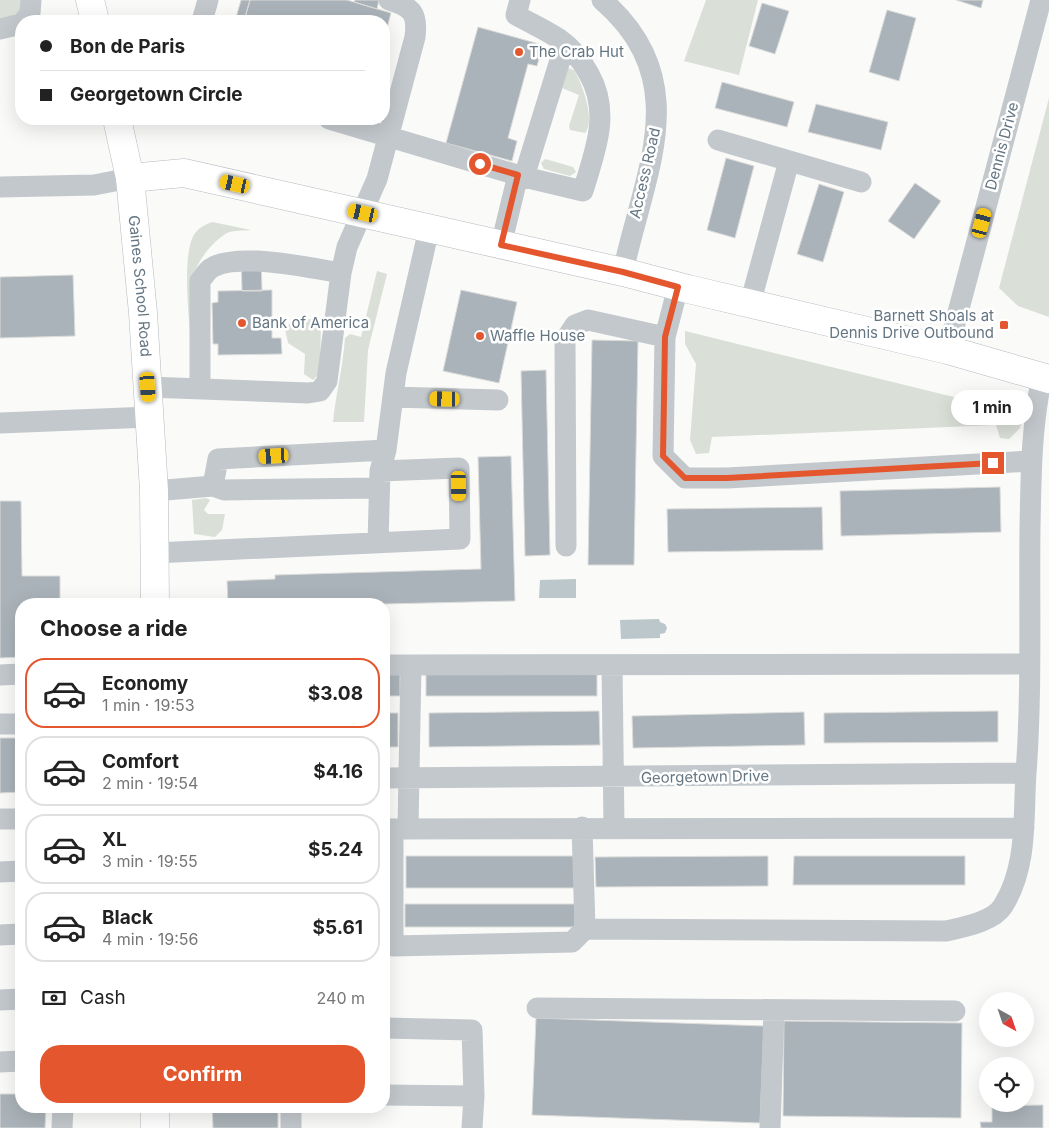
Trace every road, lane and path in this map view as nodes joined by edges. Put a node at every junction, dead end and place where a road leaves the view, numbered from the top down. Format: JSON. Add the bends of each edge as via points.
{"nodes":[{"id":1,"x":31,"y":0,"type":"edge"},
{"id":2,"x":90,"y":0,"type":"edge"},
{"id":3,"x":208,"y":0,"type":"edge"},
{"id":4,"x":389,"y":0,"type":"edge"},
{"id":5,"x":520,"y":0,"type":"edge"},
{"id":6,"x":603,"y":0,"type":"edge"},
{"id":7,"x":1041,"y":0,"type":"edge"},
{"id":8,"x":28,"y":15,"type":"edge"},
{"id":9,"x":94,"y":15,"type":"edge"},
{"id":10,"x":204,"y":15,"type":"edge"},
{"id":11,"x":15,"y":26,"type":"edge"},
{"id":12,"x":0,"y":30,"type":"edge"},
{"id":13,"x":565,"y":44,"type":"junction"},
{"id":14,"x":118,"y":125,"type":"edge"},
{"id":15,"x":348,"y":125,"type":"edge"},
{"id":16,"x":387,"y":137,"type":"junction"},
{"id":17,"x":718,"y":140,"type":"dead end"},
{"id":18,"x":789,"y":161,"type":"junction"},
{"id":19,"x":521,"y":176,"type":"junction"},
{"id":20,"x":130,"y":178,"type":"junction"},
{"id":21,"x":861,"y":182,"type":"dead end"},
{"id":22,"x":0,"y":187,"type":"edge"},
{"id":23,"x":363,"y":213,"type":"junction"},
{"id":24,"x":429,"y":229,"type":"junction"},
{"id":25,"x":501,"y":245,"type":"junction"},
{"id":26,"x":623,"y":272,"type":"junction"},
{"id":27,"x":341,"y":273,"type":"junction"},
{"id":28,"x":678,"y":287,"type":"junction"},
{"id":29,"x":750,"y":304,"type":"junction"},
{"id":30,"x":665,"y":337,"type":"junction"},
{"id":31,"x":948,"y":350,"type":"junction"},
{"id":32,"x":1046,"y":378,"type":"edge"},
{"id":33,"x":148,"y":387,"type":"junction"},
{"id":34,"x":200,"y":389,"type":"junction"},
{"id":35,"x":393,"y":397,"type":"junction"},
{"id":36,"x":498,"y":400,"type":"dead end"},
{"id":37,"x":150,"y":418,"type":"junction"},
{"id":38,"x":0,"y":423,"type":"edge"},
{"id":39,"x":386,"y":450,"type":"junction"},
{"id":40,"x":1031,"y":461,"type":"junction"},
{"id":41,"x":380,"y":480,"type":"junction"},
{"id":42,"x":213,"y":486,"type":"junction"},
{"id":43,"x":154,"y":491,"type":"junction"},
{"id":44,"x":378,"y":542,"type":"junction"},
{"id":45,"x":566,"y":546,"type":"dead end"},
{"id":46,"x":154,"y":553,"type":"junction"},
{"id":47,"x":155,"y":598,"type":"edge"},
{"id":48,"x":1029,"y":664,"type":"junction"},
{"id":49,"x":390,"y":665,"type":"edge"},
{"id":50,"x":411,"y":665,"type":"junction"},
{"id":51,"x":612,"y":665,"type":"junction"},
{"id":52,"x":15,"y":674,"type":"edge"},
{"id":53,"x":0,"y":675,"type":"edge"},
{"id":54,"x":0,"y":724,"type":"edge"},
{"id":55,"x":15,"y":724,"type":"edge"},
{"id":56,"x":1026,"y":773,"type":"junction"},
{"id":57,"x":390,"y":778,"type":"edge"},
{"id":58,"x":410,"y":778,"type":"junction"},
{"id":59,"x":614,"y":778,"type":"junction"},
{"id":60,"x":0,"y":819,"type":"edge"},
{"id":61,"x":15,"y":819,"type":"edge"},
{"id":62,"x":582,"y":827,"type":"junction"},
{"id":63,"x":614,"y":827,"type":"junction"},
{"id":64,"x":1024,"y":828,"type":"junction"},
{"id":65,"x":395,"y":829,"type":"edge"},
{"id":66,"x":15,"y":871,"type":"edge"},
{"id":67,"x":0,"y":872,"type":"edge"},
{"id":68,"x":390,"y":913,"type":"edge"},
{"id":69,"x":585,"y":929,"type":"junction"},
{"id":70,"x":15,"y":934,"type":"edge"},
{"id":71,"x":0,"y":935,"type":"edge"},
{"id":72,"x":390,"y":946,"type":"edge"},
{"id":73,"x":15,"y":999,"type":"edge"},
{"id":74,"x":0,"y":1000,"type":"edge"},
{"id":75,"x":538,"y":1008,"type":"dead end"},
{"id":76,"x":774,"y":1010,"type":"junction"},
{"id":77,"x":956,"y":1011,"type":"dead end"},
{"id":78,"x":390,"y":1028,"type":"edge"},
{"id":79,"x":15,"y":1061,"type":"edge"},
{"id":80,"x":0,"y":1062,"type":"edge"},
{"id":81,"x":390,"y":1095,"type":"edge"},
{"id":82,"x":474,"y":1096,"type":"junction"},
{"id":83,"x":63,"y":1113,"type":"edge"},
{"id":84,"x":155,"y":1113,"type":"edge"},
{"id":85,"x":291,"y":1113,"type":"edge"},
{"id":86,"x":62,"y":1128,"type":"edge"},
{"id":87,"x":155,"y":1128,"type":"edge"},
{"id":88,"x":291,"y":1128,"type":"edge"},
{"id":89,"x":472,"y":1128,"type":"edge"},
{"id":90,"x":770,"y":1128,"type":"edge"}],
"edges":[{"from":1,"to":8,"type":"street"},
{"from":2,"to":9,"type":"main road"},
{"from":3,"to":10,"type":"street"},
{"from":4,"to":16,"type":"street","via":[[407,6],[417,22]]},
{"from":5,"to":13,"type":"street","via":[[516,15]]},
{"from":6,"to":26,"type":"street","name":"Access Road","via":[[638,41],[652,75],[658,107],[654,147]]},
{"from":7,"to":31,"type":"street","name":"Dennis Drive"},
{"from":11,"to":12,"type":"street"},
{"from":13,"to":19,"type":"street"},
{"from":13,"to":19,"type":"street","via":[[575,53],[594,83],[602,115],[598,143],[583,191]]},
{"from":14,"to":20,"type":"main road","name":"Gaines School Road"},
{"from":15,"to":16,"type":"street"},
{"from":16,"to":19,"type":"street"},
{"from":16,"to":23,"type":"street"},
{"from":17,"to":18,"type":"street"},
{"from":18,"to":21,"type":"street"},
{"from":18,"to":29,"type":"street"},
{"from":19,"to":25,"type":"street"},
{"from":20,"to":22,"type":"street","via":[[94,185]]},
{"from":20,"to":23,"type":"main road","via":[[184,173]]},
{"from":20,"to":33,"type":"main road","name":"Gaines School Road"},
{"from":23,"to":24,"type":"main road"},
{"from":23,"to":27,"type":"street","via":[[347,247]]},
{"from":24,"to":25,"type":"main road"},
{"from":24,"to":35,"type":"street"},
{"from":25,"to":26,"type":"main road"},
{"from":26,"to":28,"type":"main road"},
{"from":27,"to":34,"type":"street","via":[[327,381],[320,391]]},
{"from":27,"to":34,"type":"street","via":[[272,262],[229,262],[210,269],[200,281]]},
{"from":28,"to":29,"type":"main road"},
{"from":28,"to":30,"type":"street"},
{"from":29,"to":31,"type":"main road"},
{"from":30,"to":40,"type":"street","via":[[663,456],[685,478]]},
{"from":30,"to":45,"type":"street","via":[[588,320],[576,325],[565,340]]},
{"from":31,"to":32,"type":"main road"},
{"from":32,"to":40,"type":"street","via":[[1034,412]]},
{"from":33,"to":34,"type":"street"},
{"from":33,"to":37,"type":"main road","name":"Gaines School Road"},
{"from":35,"to":36,"type":"street"},
{"from":35,"to":39,"type":"street"},
{"from":37,"to":38,"type":"street"},
{"from":37,"to":43,"type":"main road","name":"Gaines School Road"},
{"from":39,"to":41,"type":"street"},
{"from":39,"to":42,"type":"street","via":[[218,459]]},
{"from":40,"to":48,"type":"street"},
{"from":41,"to":42,"type":"street","via":[[224,490]]},
{"from":41,"to":44,"type":"street"},
{"from":41,"to":44,"type":"street","via":[[459,468],[460,539]]},
{"from":42,"to":43,"type":"street"},
{"from":43,"to":46,"type":"main road","name":"Gaines School Road"},
{"from":44,"to":46,"type":"street"},
{"from":46,"to":47,"type":"main road","name":"Gaines School Road"},
{"from":48,"to":51,"type":"street"},
{"from":48,"to":56,"type":"street","via":[[1030,733]]},
{"from":49,"to":50,"type":"street"},
{"from":50,"to":51,"type":"street"},
{"from":50,"to":58,"type":"street"},
{"from":51,"to":59,"type":"street"},
{"from":52,"to":53,"type":"street"},
{"from":54,"to":55,"type":"street"},
{"from":56,"to":59,"type":"street","name":"Georgetown Drive"},
{"from":56,"to":64,"type":"street"},
{"from":57,"to":58,"type":"street","name":"Georgetown Drive"},
{"from":58,"to":59,"type":"street","name":"Georgetown Drive"},
{"from":58,"to":65,"type":"street"},
{"from":59,"to":63,"type":"street"},
{"from":60,"to":61,"type":"street"},
{"from":62,"to":63,"type":"street"},
{"from":62,"to":65,"type":"street"},
{"from":62,"to":69,"type":"street"},
{"from":63,"to":64,"type":"street"},
{"from":64,"to":69,"type":"street","via":[[1019,871],[1003,908],[979,924],[946,931]]},
{"from":65,"to":68,"type":"street"},
{"from":66,"to":67,"type":"street"},
{"from":69,"to":72,"type":"street","via":[[572,942]]},
{"from":70,"to":71,"type":"street"},
{"from":73,"to":74,"type":"street"},
{"from":75,"to":76,"type":"street"},
{"from":76,"to":77,"type":"street"},
{"from":76,"to":90,"type":"street"},
{"from":78,"to":82,"type":"street","via":[[472,1030]]},
{"from":79,"to":80,"type":"street"},
{"from":81,"to":82,"type":"street"},
{"from":82,"to":89,"type":"street"},
{"from":83,"to":86,"type":"street"},
{"from":84,"to":87,"type":"main road"},
{"from":85,"to":88,"type":"street"}]}
